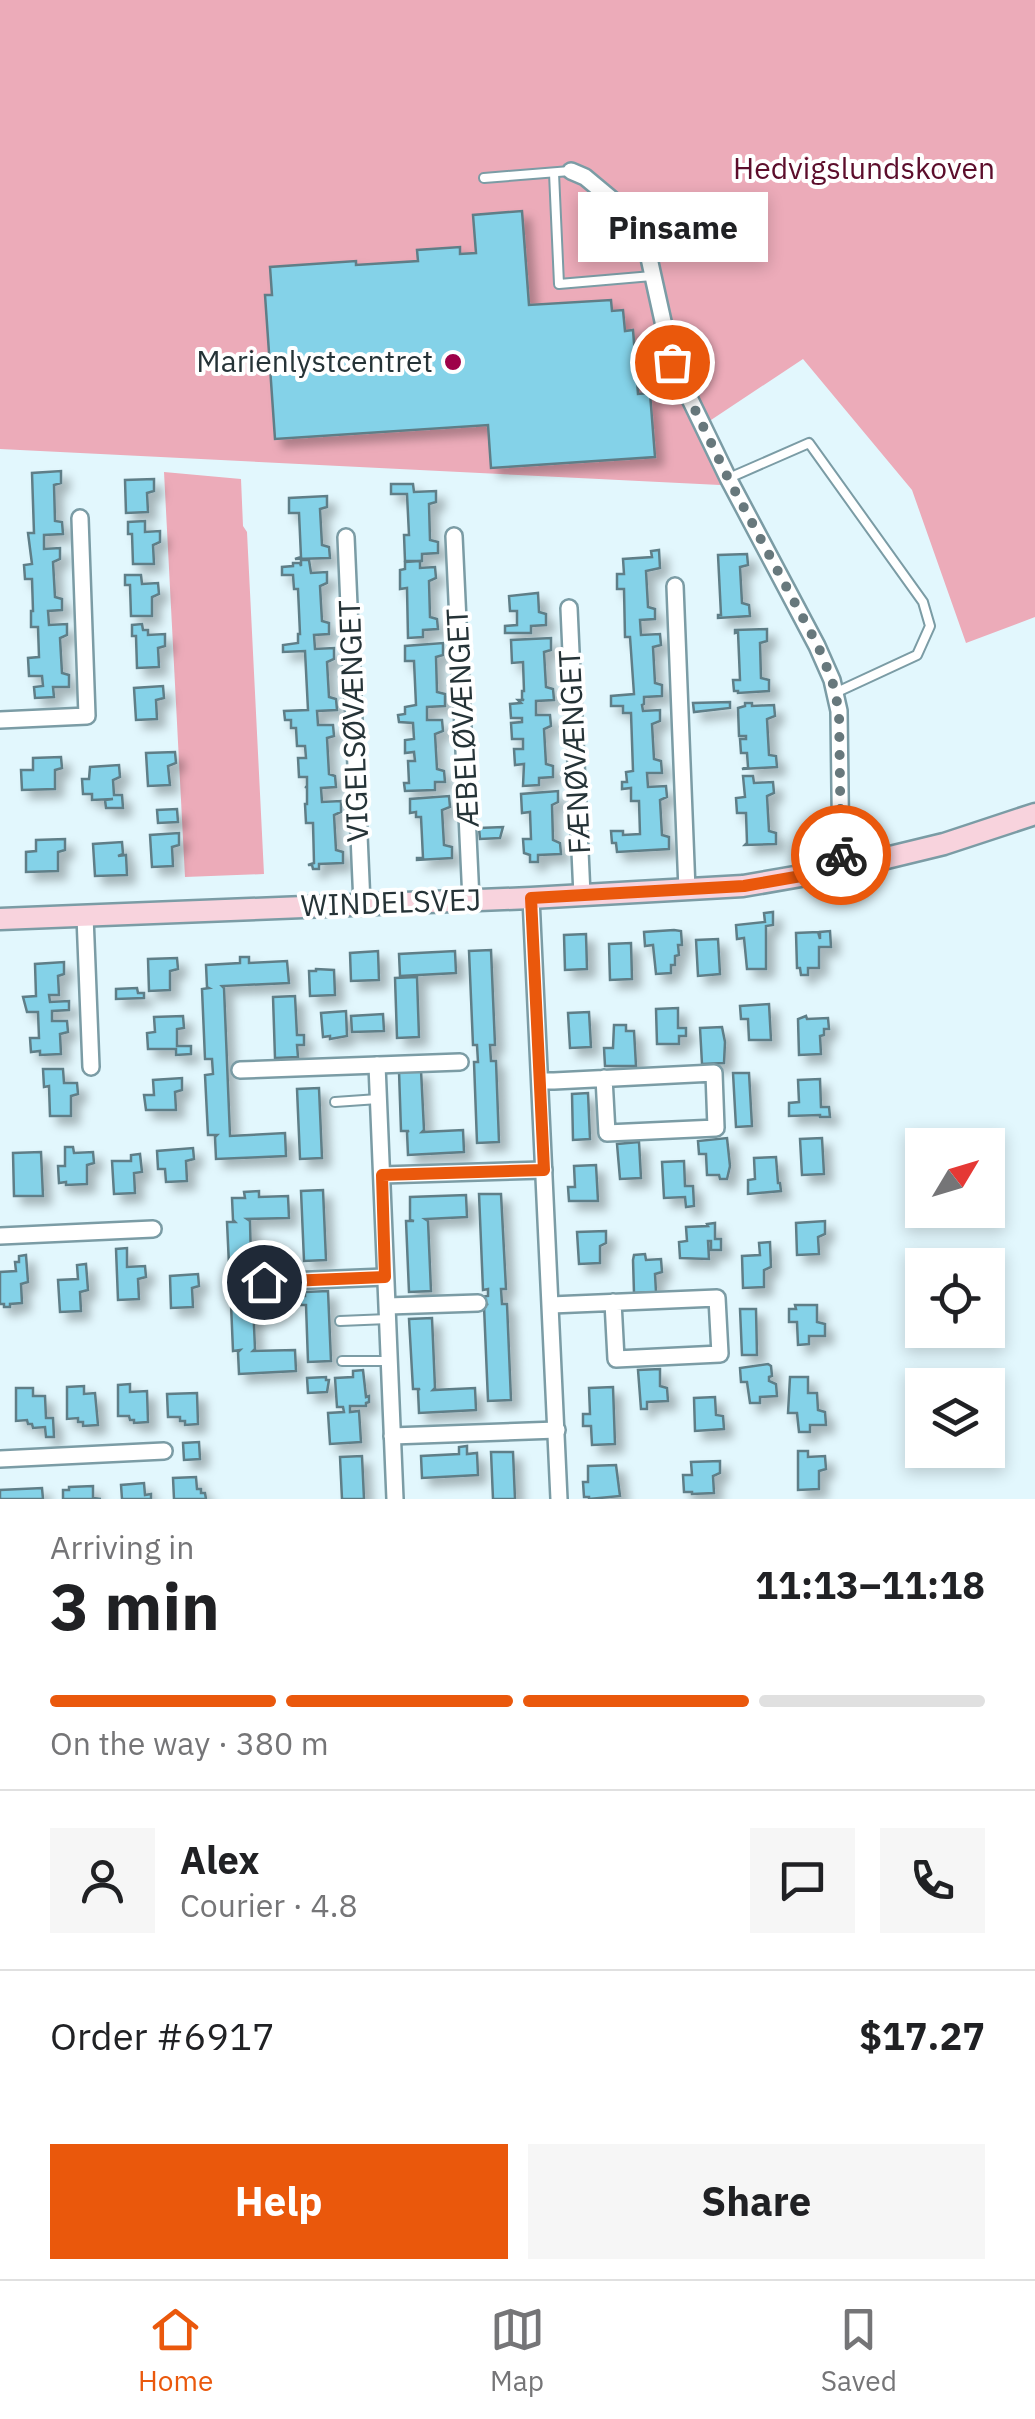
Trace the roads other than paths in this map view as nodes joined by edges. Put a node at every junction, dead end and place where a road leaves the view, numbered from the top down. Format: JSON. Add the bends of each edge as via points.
{"nodes":[{"id":1,"x":571,"y":171,"type":"joint"},
{"id":2,"x":554,"y":172,"type":"junction"},
{"id":3,"x":484,"y":178,"type":"dead end"},
{"id":4,"x":652,"y":276,"type":"junction"},
{"id":5,"x":728,"y":478,"type":"junction"},
{"id":6,"x":80,"y":518,"type":"dead end"},
{"id":7,"x":454,"y":536,"type":"dead end"},
{"id":8,"x":346,"y":537,"type":"dead end"},
{"id":9,"x":674,"y":586,"type":"dead end"},
{"id":10,"x":569,"y":608,"type":"dead end"},
{"id":11,"x":835,"y":693,"type":"junction"},
{"id":12,"x":0,"y":720,"type":"edge"},
{"id":13,"x":1035,"y":814,"type":"edge"},
{"id":14,"x":841,"y":869,"type":"junction"},
{"id":15,"x":688,"y":890,"type":"junction"},
{"id":16,"x":582,"y":895,"type":"junction"},
{"id":17,"x":531,"y":898,"type":"junction"},
{"id":18,"x":471,"y":900,"type":"junction"},
{"id":19,"x":362,"y":904,"type":"junction"},
{"id":20,"x":85,"y":916,"type":"junction"},
{"id":21,"x":0,"y":918,"type":"edge"},
{"id":22,"x":460,"y":1062,"type":"dead end"},
{"id":23,"x":377,"y":1065,"type":"junction"},
{"id":24,"x":91,"y":1067,"type":"dead end"},
{"id":25,"x":240,"y":1070,"type":"dead end"},
{"id":26,"x":604,"y":1078,"type":"junction"},
{"id":27,"x":540,"y":1082,"type":"junction"},
{"id":28,"x":378,"y":1099,"type":"junction"},
{"id":29,"x":334,"y":1102,"type":"dead end"},
{"id":30,"x":544,"y":1170,"type":"junction"},
{"id":31,"x":382,"y":1175,"type":"junction"},
{"id":32,"x":153,"y":1229,"type":"dead end"},
{"id":33,"x":0,"y":1236,"type":"edge"},
{"id":34,"x":385,"y":1277,"type":"junction"},
{"id":35,"x":264,"y":1282,"type":"dead end"},
{"id":36,"x":613,"y":1302,"type":"junction"},
{"id":37,"x":478,"y":1304,"type":"dead end"},
{"id":38,"x":551,"y":1305,"type":"junction"},
{"id":39,"x":388,"y":1312,"type":"junction"},
{"id":40,"x":340,"y":1320,"type":"dead end"},
{"id":41,"x":390,"y":1361,"type":"junction"},
{"id":42,"x":342,"y":1362,"type":"dead end"},
{"id":43,"x":557,"y":1430,"type":"junction"},
{"id":44,"x":392,"y":1436,"type":"junction"},
{"id":45,"x":164,"y":1451,"type":"dead end"},
{"id":46,"x":0,"y":1459,"type":"edge"},
{"id":47,"x":395,"y":1499,"type":"edge"},
{"id":48,"x":560,"y":1499,"type":"edge"}],
"edges":[{"from":1,"to":2,"type":"lane"},
{"from":1,"to":4,"type":"street","via":[[615,202],[637,230]]},
{"from":2,"to":3,"type":"lane"},
{"from":2,"to":4,"type":"lane","via":[[559,284]]},
{"from":4,"to":5,"type":"street","via":[[672,362]]},
{"from":5,"to":11,"type":"street","via":[[818,646]]},
{"from":5,"to":11,"type":"lane","via":[[809,443],[923,602],[930,626],[917,655]]},
{"from":6,"to":12,"type":"street","via":[[86,716]]},
{"from":7,"to":18,"type":"street","name":"ÆBELØVÆNGET"},
{"from":8,"to":19,"type":"street","name":"VIGELSØVÆNGET"},
{"from":9,"to":15,"type":"street"},
{"from":10,"to":16,"type":"street","name":"FÆNØVÆNGET"},
{"from":11,"to":14,"type":"street"},
{"from":13,"to":14,"type":"street","name":"WINDELSVEJ"},
{"from":14,"to":15,"type":"street","name":"WINDELSVEJ"},
{"from":15,"to":16,"type":"street","name":"WINDELSVEJ"},
{"from":16,"to":17,"type":"street","name":"WINDELSVEJ"},
{"from":17,"to":18,"type":"street","name":"WINDELSVEJ"},
{"from":17,"to":27,"type":"street"},
{"from":18,"to":19,"type":"street","name":"WINDELSVEJ"},
{"from":19,"to":20,"type":"street","name":"WINDELSVEJ"},
{"from":20,"to":21,"type":"street","name":"WINDELSVEJ"},
{"from":20,"to":24,"type":"street"},
{"from":22,"to":23,"type":"street"},
{"from":23,"to":25,"type":"street"},
{"from":23,"to":28,"type":"street"},
{"from":26,"to":26,"type":"street","via":[[714,1072],[716,1128],[607,1133]]},
{"from":26,"to":27,"type":"street"},
{"from":27,"to":30,"type":"street"},
{"from":28,"to":29,"type":"lane"},
{"from":28,"to":31,"type":"street"},
{"from":30,"to":31,"type":"street"},
{"from":30,"to":38,"type":"street"},
{"from":31,"to":34,"type":"street"},
{"from":32,"to":33,"type":"street"},
{"from":34,"to":35,"type":"street"},
{"from":34,"to":39,"type":"street"},
{"from":36,"to":36,"type":"street","via":[[718,1298],[720,1354],[616,1359]]},
{"from":36,"to":38,"type":"street"},
{"from":37,"to":39,"type":"street"},
{"from":38,"to":43,"type":"street"},
{"from":39,"to":40,"type":"lane"},
{"from":39,"to":41,"type":"street"},
{"from":41,"to":42,"type":"lane"},
{"from":41,"to":44,"type":"street"},
{"from":43,"to":44,"type":"street"},
{"from":43,"to":48,"type":"street"},
{"from":44,"to":47,"type":"street"},
{"from":45,"to":46,"type":"street"}]}
